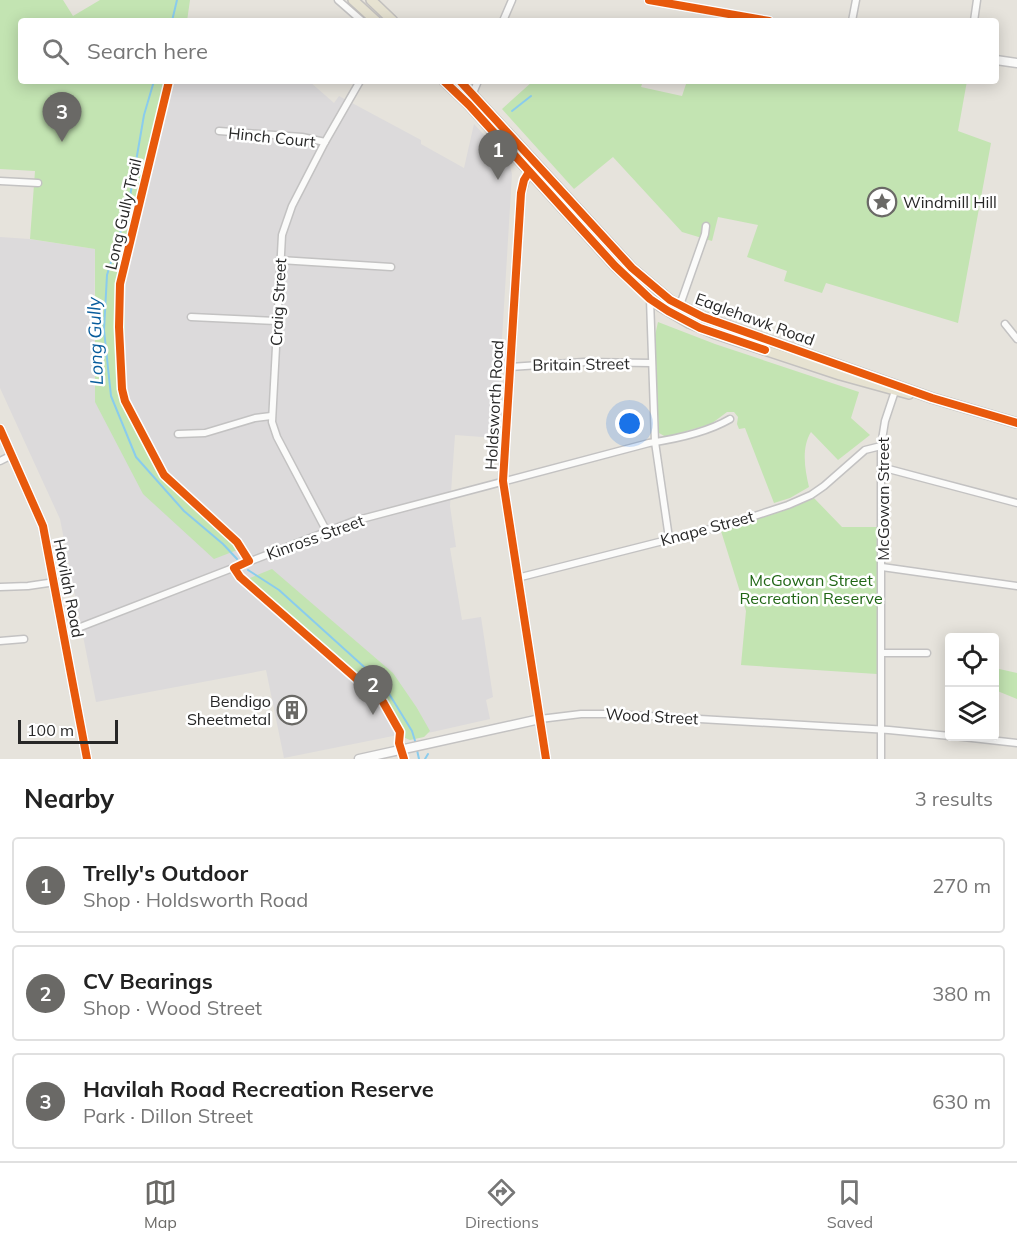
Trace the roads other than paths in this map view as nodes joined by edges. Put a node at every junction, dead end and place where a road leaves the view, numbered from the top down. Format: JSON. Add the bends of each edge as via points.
{"nodes":[{"id":1,"x":338,"y":0,"type":"edge"},
{"id":2,"x":353,"y":0,"type":"edge"},
{"id":3,"x":370,"y":0,"type":"edge"},
{"id":4,"x":512,"y":0,"type":"edge"},
{"id":5,"x":649,"y":0,"type":"edge"},
{"id":6,"x":654,"y":0,"type":"edge"},
{"id":7,"x":856,"y":0,"type":"edge"},
{"id":8,"x":976,"y":0,"type":"edge"},
{"id":9,"x":359,"y":18,"type":"edge"},
{"id":10,"x":373,"y":18,"type":"edge"},
{"id":11,"x":385,"y":18,"type":"edge"},
{"id":12,"x":390,"y":18,"type":"edge"},
{"id":13,"x":505,"y":18,"type":"edge"},
{"id":14,"x":753,"y":18,"type":"edge"},
{"id":15,"x":853,"y":18,"type":"edge"},
{"id":16,"x":974,"y":18,"type":"edge"},
{"id":17,"x":999,"y":60,"type":"edge"},
{"id":18,"x":1017,"y":63,"type":"edge"},
{"id":19,"x":358,"y":84,"type":"edge"},
{"id":20,"x":447,"y":84,"type":"edge"},
{"id":21,"x":463,"y":84,"type":"edge"},
{"id":22,"x":477,"y":84,"type":"edge"},
{"id":23,"x":473,"y":93,"type":"junction"},
{"id":24,"x":219,"y":131,"type":"dead end"},
{"id":25,"x":325,"y":142,"type":"junction"},
{"id":26,"x":538,"y":164,"type":"junction"},
{"id":27,"x":529,"y":172,"type":"junction"},
{"id":28,"x":0,"y":182,"type":"edge"},
{"id":29,"x":38,"y":183,"type":"dead end"},
{"id":30,"x":706,"y":226,"type":"dead end"},
{"id":31,"x":280,"y":260,"type":"junction"},
{"id":32,"x":391,"y":267,"type":"dead end"},
{"id":33,"x":650,"y":299,"type":"junction"},
{"id":34,"x":680,"y":305,"type":"junction"},
{"id":35,"x":191,"y":317,"type":"dead end"},
{"id":36,"x":276,"y":321,"type":"junction"},
{"id":37,"x":1005,"y":324,"type":"dead end"},
{"id":38,"x":1017,"y":339,"type":"edge"},
{"id":39,"x":651,"y":363,"type":"junction"},
{"id":40,"x":510,"y":366,"type":"junction"},
{"id":41,"x":896,"y":388,"type":"junction"},
{"id":42,"x":271,"y":416,"type":"junction"},
{"id":43,"x":730,"y":419,"type":"dead end"},
{"id":44,"x":1017,"y":423,"type":"edge"},
{"id":45,"x":0,"y":429,"type":"edge"},
{"id":46,"x":178,"y":434,"type":"dead end"},
{"id":47,"x":654,"y":442,"type":"junction"},
{"id":48,"x":881,"y":446,"type":"junction"},
{"id":49,"x":12,"y":455,"type":"junction"},
{"id":50,"x":0,"y":461,"type":"edge"},
{"id":51,"x":881,"y":467,"type":"junction"},
{"id":52,"x":503,"y":481,"type":"junction"},
{"id":53,"x":1017,"y":503,"type":"edge"},
{"id":54,"x":326,"y":530,"type":"junction"},
{"id":55,"x":669,"y":538,"type":"junction"},
{"id":56,"x":882,"y":567,"type":"junction"},
{"id":57,"x":517,"y":578,"type":"junction"},
{"id":58,"x":55,"y":582,"type":"junction"},
{"id":59,"x":1017,"y":586,"type":"edge"},
{"id":60,"x":0,"y":587,"type":"edge"},
{"id":61,"x":64,"y":633,"type":"junction"},
{"id":62,"x":24,"y":639,"type":"dead end"},
{"id":63,"x":0,"y":641,"type":"edge"},
{"id":64,"x":882,"y":653,"type":"junction"},
{"id":65,"x":927,"y":653,"type":"dead end"},
{"id":66,"x":540,"y":719,"type":"junction"},
{"id":67,"x":882,"y":729,"type":"junction"},
{"id":68,"x":945,"y":735,"type":"edge"},
{"id":69,"x":999,"y":741,"type":"edge"},
{"id":70,"x":1017,"y":743,"type":"edge"},
{"id":71,"x":87,"y":759,"type":"edge"},
{"id":72,"x":359,"y":759,"type":"edge"},
{"id":73,"x":546,"y":759,"type":"edge"},
{"id":74,"x":881,"y":759,"type":"edge"}],
"edges":[{"from":1,"to":9,"type":"street"},
{"from":2,"to":10,"type":"main road"},
{"from":3,"to":11,"type":"main road"},
{"from":3,"to":12,"type":"main road"},
{"from":4,"to":13,"type":"street"},
{"from":5,"to":6,"type":"street"},
{"from":6,"to":14,"type":"street"},
{"from":7,"to":15,"type":"street"},
{"from":8,"to":16,"type":"street"},
{"from":17,"to":18,"type":"street"},
{"from":19,"to":25,"type":"street","name":"Craig Street"},
{"from":20,"to":27,"type":"main road","name":"Eaglehawk Road"},
{"from":21,"to":23,"type":"main road","name":"Eaglehawk Road"},
{"from":22,"to":23,"type":"street"},
{"from":23,"to":26,"type":"main road","name":"Eaglehawk Road"},
{"from":24,"to":25,"type":"street","name":"Hinch Court"},
{"from":25,"to":31,"type":"street","name":"Craig Street","via":[[286,219]]},
{"from":26,"to":27,"type":"street"},
{"from":26,"to":34,"type":"main road","name":"Eaglehawk Road","via":[[640,275]]},
{"from":27,"to":33,"type":"main road","name":"Eaglehawk Road","via":[[619,271]]},
{"from":27,"to":40,"type":"street","name":"Holdsworth Road","via":[[521,193]]},
{"from":28,"to":29,"type":"street"},
{"from":30,"to":34,"type":"street"},
{"from":31,"to":32,"type":"street"},
{"from":31,"to":36,"type":"street","name":"Craig Street"},
{"from":33,"to":39,"type":"street"},
{"from":33,"to":41,"type":"main road","name":"Eaglehawk Road","via":[[700,328],[822,369]]},
{"from":34,"to":41,"type":"main road","name":"Eaglehawk Road"},
{"from":35,"to":36,"type":"street"},
{"from":36,"to":42,"type":"street","name":"Craig Street"},
{"from":37,"to":38,"type":"street"},
{"from":39,"to":40,"type":"street","name":"Britain Street"},
{"from":39,"to":47,"type":"street"},
{"from":40,"to":52,"type":"street","name":"Holdsworth Road"},
{"from":41,"to":44,"type":"main road","name":"Eaglehawk Road"},
{"from":41,"to":48,"type":"street","name":"McGowan Street"},
{"from":42,"to":46,"type":"street","via":[[205,434]]},
{"from":42,"to":54,"type":"street","name":"Craig Street","via":[[277,437]]},
{"from":43,"to":47,"type":"street","name":"Kinross Street","via":[[713,428]]},
{"from":45,"to":49,"type":"street","name":"Havilah Road"},
{"from":47,"to":52,"type":"street","name":"Kinross Street"},
{"from":47,"to":55,"type":"street"},
{"from":48,"to":51,"type":"street","name":"McGowan Street"},
{"from":48,"to":55,"type":"street","name":"Knape Street","via":[[865,450],[833,480],[802,499],[730,524]]},
{"from":49,"to":50,"type":"street"},
{"from":49,"to":58,"type":"street","name":"Havilah Road","via":[[44,526]]},
{"from":51,"to":53,"type":"street"},
{"from":51,"to":56,"type":"street","name":"McGowan Street"},
{"from":52,"to":54,"type":"street","name":"Kinross Street"},
{"from":52,"to":57,"type":"street","name":"Holdsworth Road"},
{"from":54,"to":61,"type":"street","name":"Kinross Street"},
{"from":55,"to":57,"type":"street","name":"Knape Street"},
{"from":56,"to":59,"type":"street"},
{"from":56,"to":64,"type":"street","name":"McGowan Street"},
{"from":57,"to":66,"type":"street","name":"Holdsworth Road"},
{"from":58,"to":60,"type":"street"},
{"from":58,"to":61,"type":"street","name":"Havilah Road"},
{"from":61,"to":71,"type":"street","name":"Havilah Road"},
{"from":62,"to":63,"type":"street"},
{"from":64,"to":65,"type":"street"},
{"from":64,"to":67,"type":"street","name":"McGowan Street"},
{"from":66,"to":67,"type":"street","name":"Wood Street","via":[[614,714]]},
{"from":66,"to":72,"type":"street","name":"Wood Street"},
{"from":66,"to":73,"type":"street","name":"Holdsworth Road"},
{"from":67,"to":68,"type":"street","name":"Wood Street"},
{"from":67,"to":74,"type":"street","name":"McGowan Street"},
{"from":69,"to":70,"type":"street"}]}
